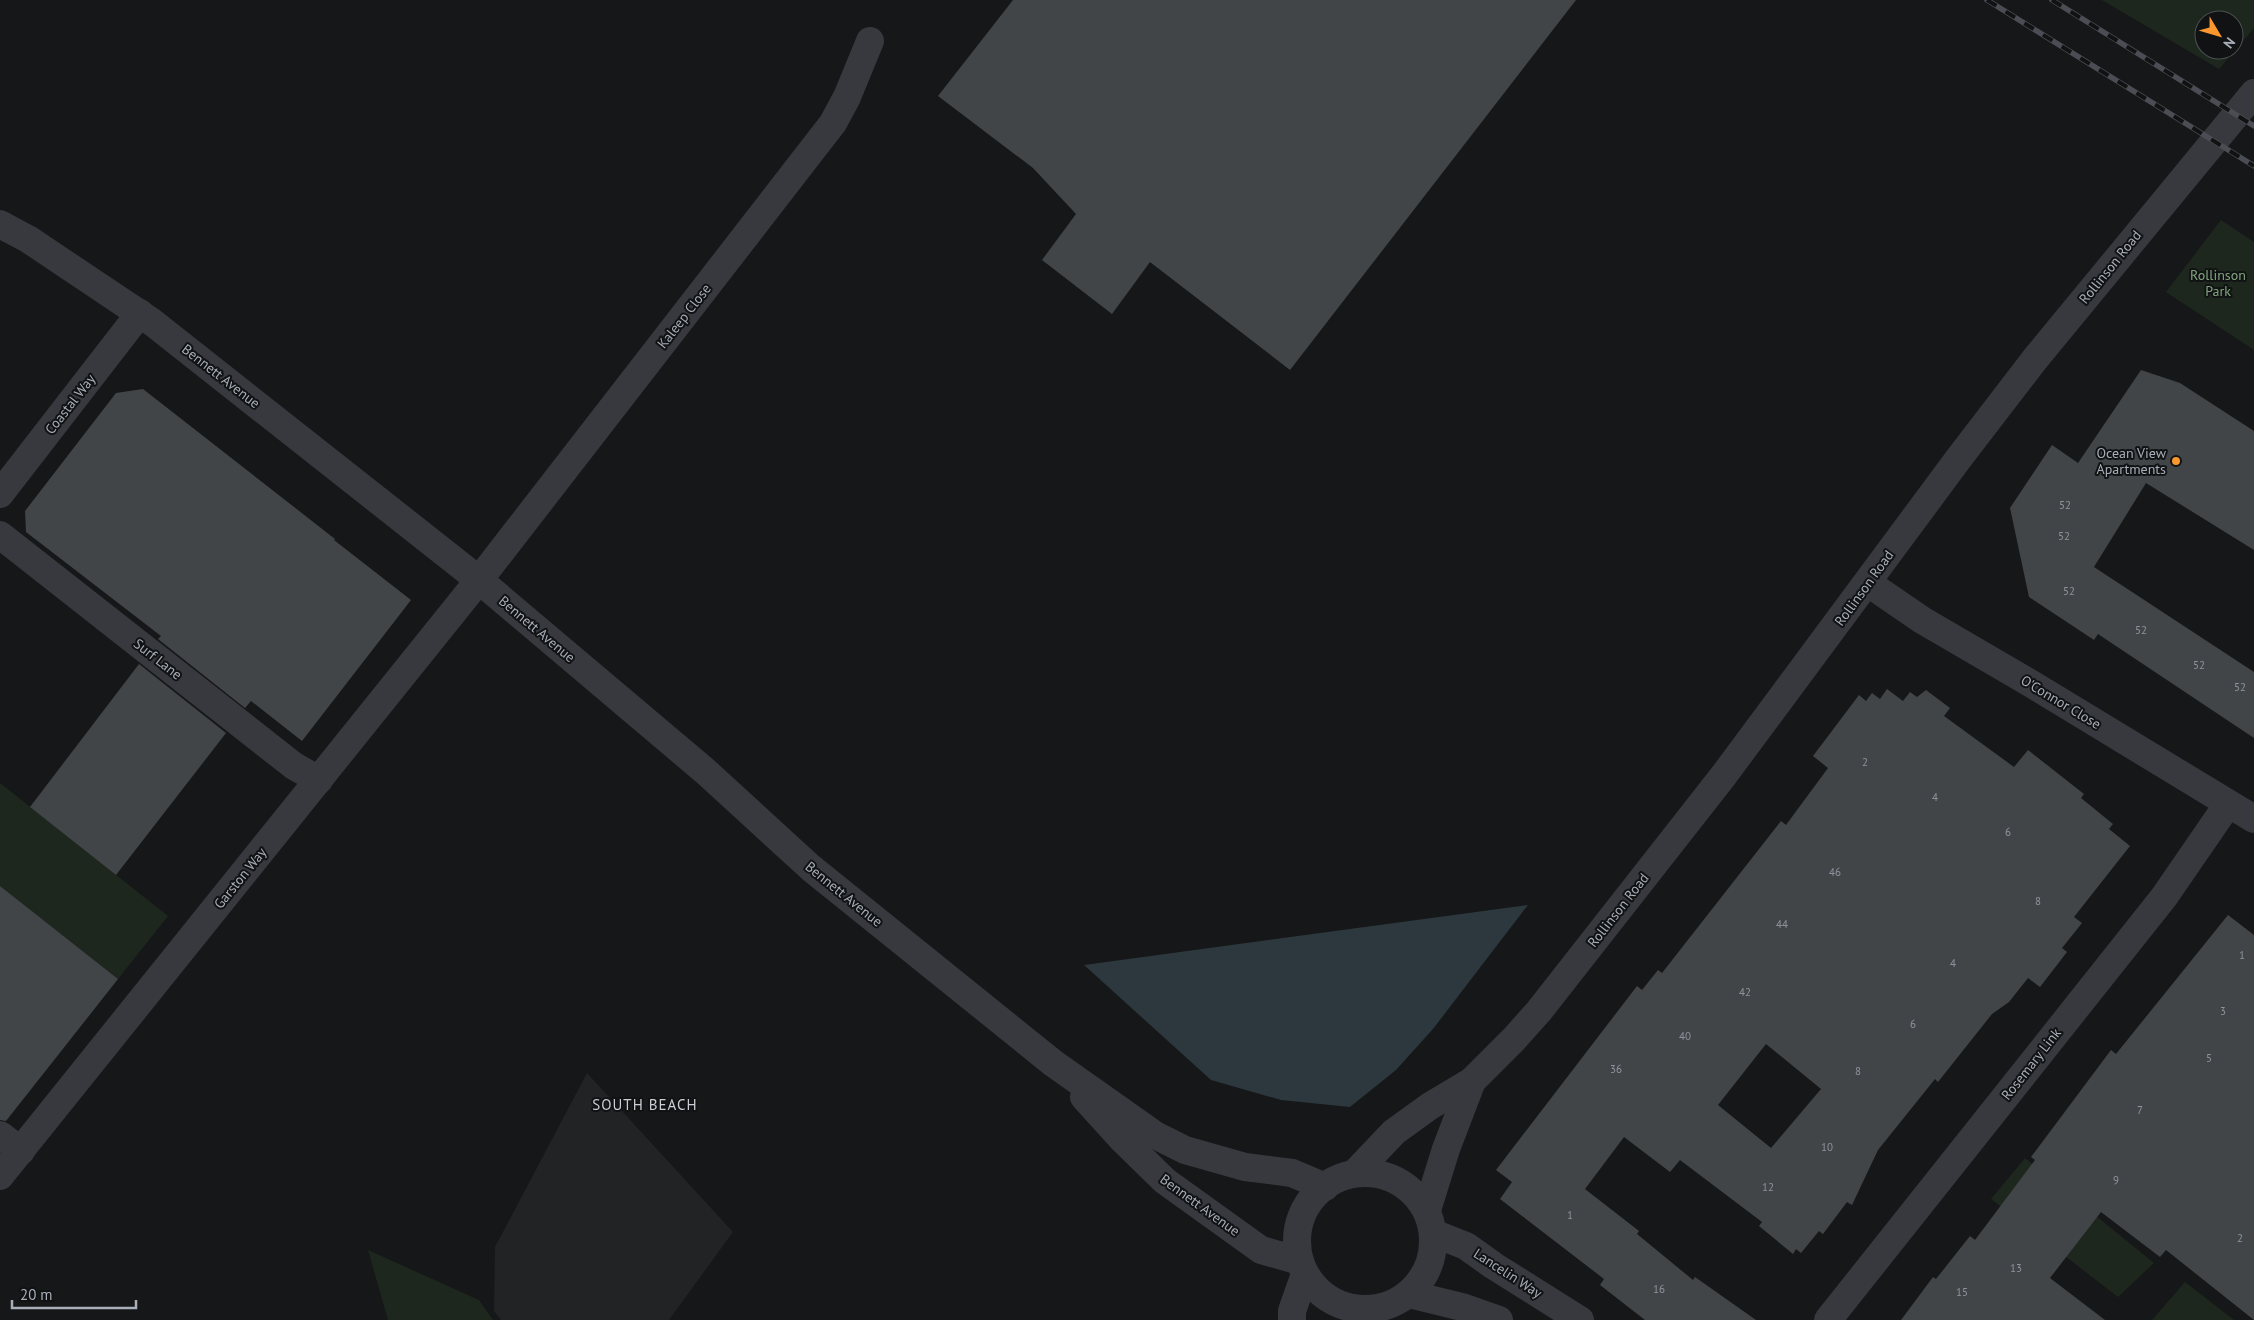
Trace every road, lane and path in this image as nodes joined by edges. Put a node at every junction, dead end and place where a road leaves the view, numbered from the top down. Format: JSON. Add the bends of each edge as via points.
{"nodes":[{"id":1,"x":870,"y":42,"type":"dead end"},
{"id":2,"x":2254,"y":93,"type":"edge"},
{"id":3,"x":0,"y":224,"type":"edge"},
{"id":4,"x":140,"y":313,"type":"junction"},
{"id":5,"x":0,"y":494,"type":"edge"},
{"id":6,"x":0,"y":535,"type":"edge"},
{"id":7,"x":479,"y":580,"type":"junction"},
{"id":8,"x":1868,"y":583,"type":"junction"},
{"id":9,"x":319,"y":780,"type":"junction"},
{"id":10,"x":2228,"y":804,"type":"junction"},
{"id":11,"x":2254,"y":819,"type":"edge"},
{"id":12,"x":1053,"y":1062,"type":"junction"},
{"id":13,"x":1472,"y":1081,"type":"junction"},
{"id":14,"x":10,"y":1143,"type":"edge"},
{"id":15,"x":1355,"y":1174,"type":"junction"},
{"id":16,"x":0,"y":1176,"type":"edge"},
{"id":17,"x":1324,"y":1187,"type":"junction"},
{"id":18,"x":1430,"y":1221,"type":"junction"},
{"id":19,"x":1302,"y":1268,"type":"junction"},
{"id":20,"x":1409,"y":1294,"type":"junction"},
{"id":21,"x":1369,"y":1315,"type":"edge"},
{"id":22,"x":1292,"y":1320,"type":"edge"},
{"id":23,"x":1498,"y":1320,"type":"edge"},
{"id":24,"x":1580,"y":1320,"type":"edge"},
{"id":25,"x":1828,"y":1320,"type":"edge"}],
"edges":[{"from":1,"to":7,"type":"street","name":"Kaleep Close","via":[[833,123]]},
{"from":2,"to":8,"type":"street","name":"Rollinson Road","via":[[2035,359]]},
{"from":3,"to":4,"type":"street","name":"Bennett Avenue"},
{"from":4,"to":5,"type":"street","name":"Coastal Way"},
{"from":4,"to":7,"type":"street","name":"Bennett Avenue"},
{"from":6,"to":9,"type":"street","name":"Surf Lane","via":[[294,766]]},
{"from":7,"to":9,"type":"street","name":"Garston Way"},
{"from":7,"to":12,"type":"street","name":"Bennett Avenue","via":[[705,771],[812,868]]},
{"from":8,"to":10,"type":"street","name":"O'Connor Close","via":[[1922,620]]},
{"from":8,"to":13,"type":"street","name":"Rollinson Road","via":[[1724,775],[1539,1011]]},
{"from":9,"to":14,"type":"street","name":"Garston Way"},
{"from":10,"to":11,"type":"street","name":"O'Connor Close"},
{"from":10,"to":25,"type":"street","name":"Rosemary Link","via":[[2164,897]]},
{"from":12,"to":17,"type":"street","name":"Bennett Avenue","via":[[1155,1135],[1185,1150],[1245,1167],[1292,1174]]},
{"from":12,"to":19,"type":"street","name":"Bennett Avenue","via":[[1165,1182],[1261,1250]]},
{"from":13,"to":15,"type":"street","name":"Rollinson Road","via":[[1394,1132]]},
{"from":13,"to":18,"type":"street","name":"Rollinson Road","via":[[1446,1149]]},
{"from":14,"to":16,"type":"street","name":"Garston Way"},
{"from":15,"to":17,"type":"street"},
{"from":15,"to":18,"type":"street","via":[[1376,1174],[1396,1180],[1414,1193]]},
{"from":17,"to":19,"type":"street","via":[[1300,1220],[1297,1241]]},
{"from":18,"to":20,"type":"street","via":[[1432,1255],[1424,1277]]},
{"from":18,"to":24,"type":"street","name":"Lancelin Way"},
{"from":19,"to":21,"type":"street","via":[[1317,1289],[1333,1302]]},
{"from":19,"to":22,"type":"street"},
{"from":20,"to":21,"type":"street"},
{"from":20,"to":23,"type":"street"}]}
